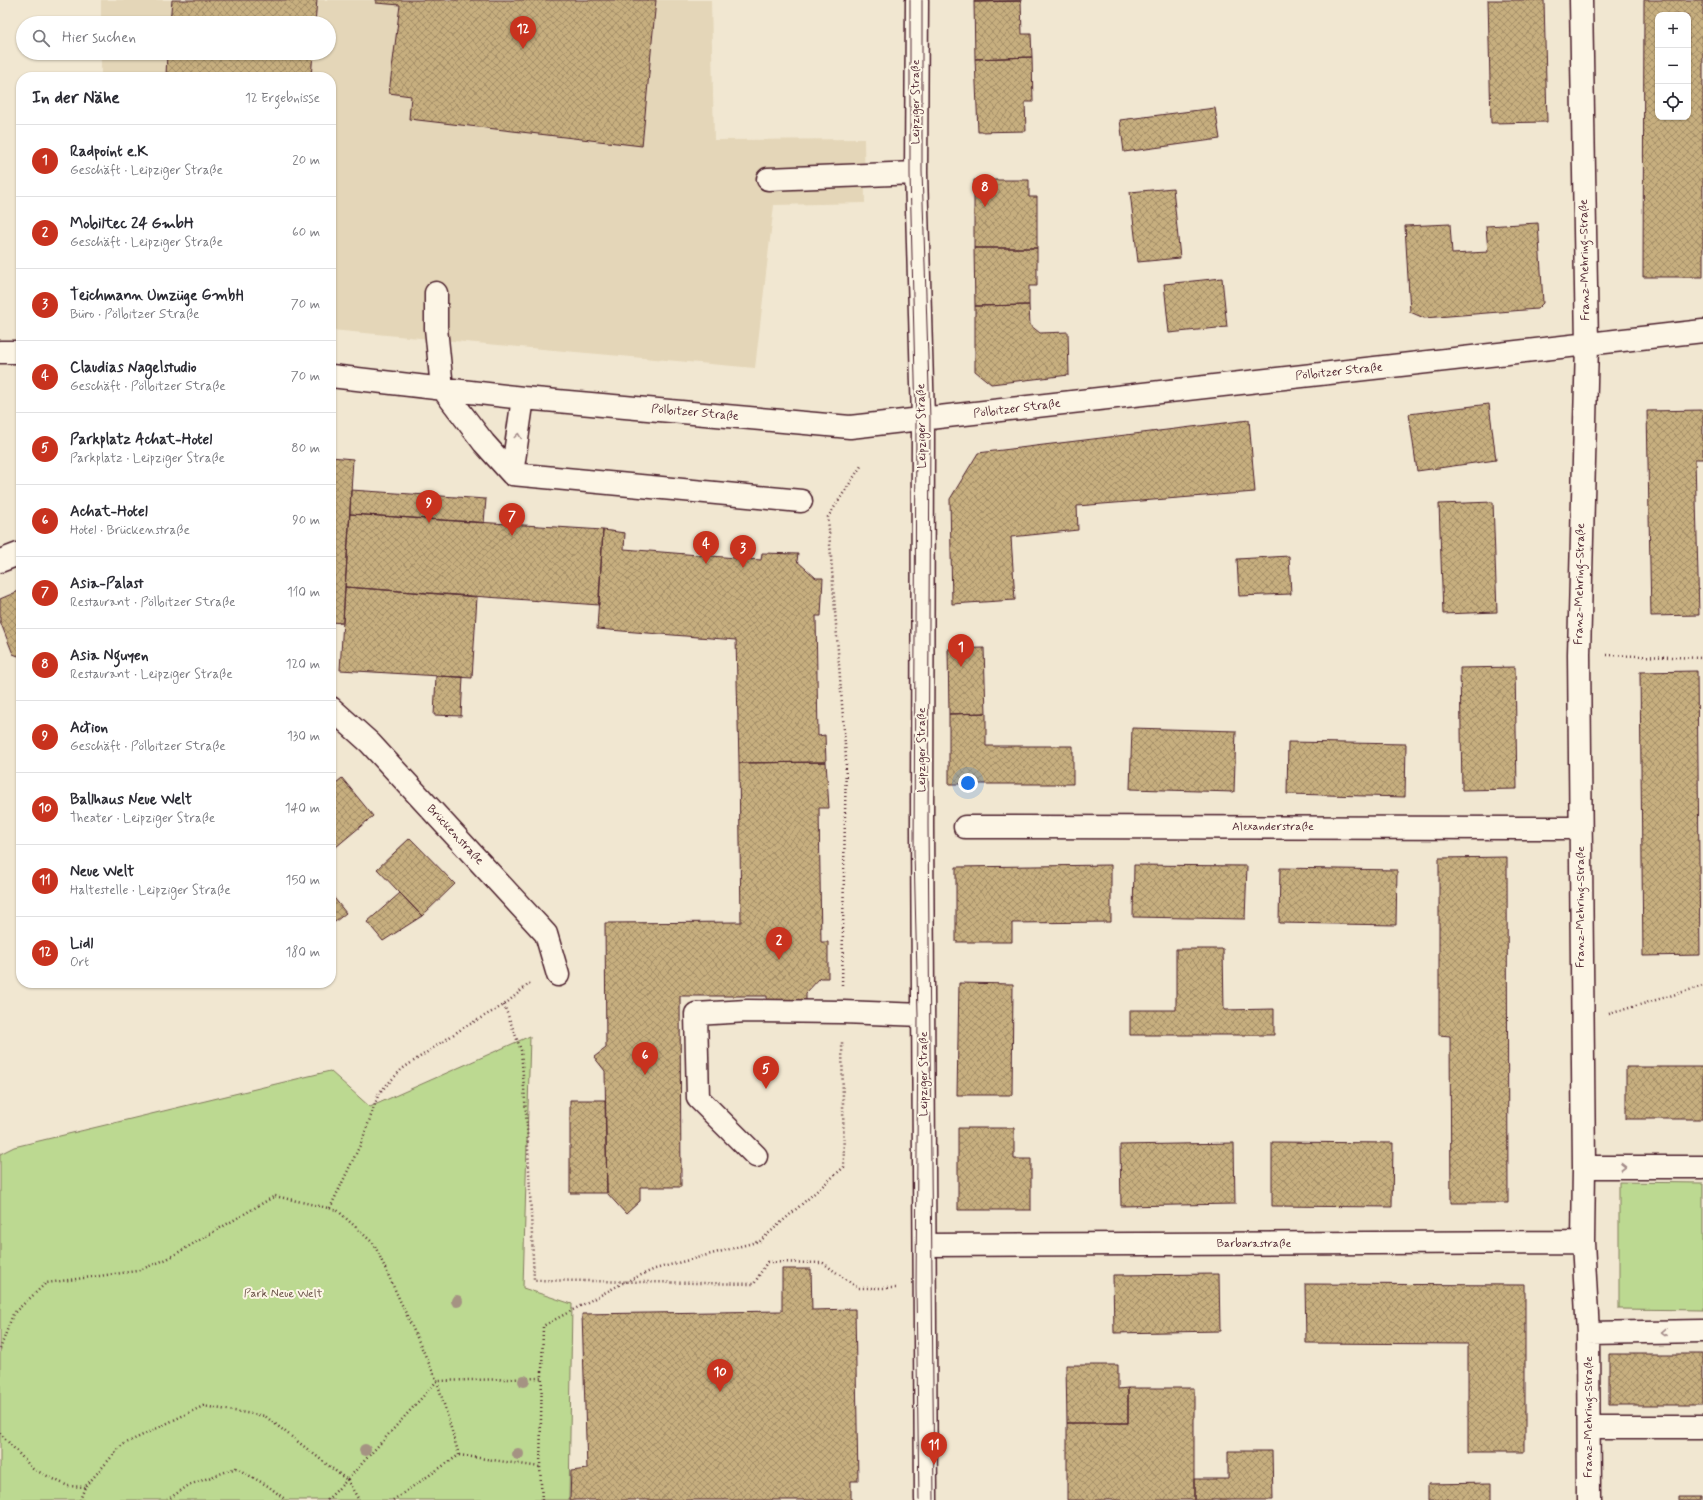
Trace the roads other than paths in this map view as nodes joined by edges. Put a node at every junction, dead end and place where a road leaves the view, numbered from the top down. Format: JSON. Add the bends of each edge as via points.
{"nodes":[{"id":1,"x":917,"y":0,"type":"edge"},
{"id":2,"x":1580,"y":0,"type":"edge"},
{"id":3,"x":916,"y":173,"type":"junction"},
{"id":4,"x":768,"y":179,"type":"dead end"},
{"id":5,"x":436,"y":293,"type":"dead end"},
{"id":6,"x":1703,"y":331,"type":"edge"},
{"id":7,"x":1586,"y":344,"type":"junction"},
{"id":8,"x":0,"y":352,"type":"edge"},
{"id":9,"x":16,"y":352,"type":"edge"},
{"id":10,"x":336,"y":377,"type":"edge"},
{"id":11,"x":442,"y":388,"type":"junction"},
{"id":12,"x":523,"y":398,"type":"junction"},
{"id":13,"x":922,"y":418,"type":"junction"},
{"id":14,"x":512,"y":474,"type":"junction"},
{"id":15,"x":801,"y":501,"type":"dead end"},
{"id":16,"x":16,"y":555,"type":"edge"},
{"id":17,"x":0,"y":561,"type":"edge"},
{"id":18,"x":336,"y":712,"type":"edge"},
{"id":19,"x":965,"y":826,"type":"dead end"},
{"id":20,"x":1581,"y":828,"type":"junction"},
{"id":21,"x":558,"y":975,"type":"road end"},
{"id":22,"x":923,"y":1015,"type":"junction"},
{"id":23,"x":756,"y":1156,"type":"dead end"},
{"id":24,"x":1584,"y":1167,"type":"junction"},
{"id":25,"x":1703,"y":1167,"type":"edge"},
{"id":26,"x":1583,"y":1242,"type":"junction"},
{"id":27,"x":925,"y":1245,"type":"junction"},
{"id":28,"x":1703,"y":1331,"type":"edge"},
{"id":29,"x":1588,"y":1333,"type":"junction"},
{"id":30,"x":1589,"y":1426,"type":"junction"},
{"id":31,"x":1703,"y":1427,"type":"edge"},
{"id":32,"x":926,"y":1500,"type":"edge"},
{"id":33,"x":1589,"y":1500,"type":"edge"}],
"edges":[{"from":1,"to":3,"type":"street","name":"Leipziger Straße"},
{"from":2,"to":7,"type":"street","name":"Franz-Mehring-Straße"},
{"from":3,"to":4,"type":"street"},
{"from":3,"to":13,"type":"street","name":"Leipziger Straße"},
{"from":5,"to":11,"type":"street","via":[[436,328]]},
{"from":6,"to":7,"type":"street","name":"Pölbitzer Straße"},
{"from":7,"to":13,"type":"street","name":"Pölbitzer Straße"},
{"from":7,"to":20,"type":"street","name":"Franz-Mehring-Straße","via":[[1579,654]]},
{"from":8,"to":9,"type":"street"},
{"from":10,"to":11,"type":"street","name":"Pölbitzer Straße"},
{"from":11,"to":12,"type":"street","name":"Pölbitzer Straße"},
{"from":11,"to":14,"type":"street","via":[[484,443]]},
{"from":12,"to":13,"type":"street","name":"Pölbitzer Straße","via":[[850,427]]},
{"from":14,"to":12,"type":"street","one_way":true},
{"from":13,"to":22,"type":"street","name":"Leipziger Straße"},
{"from":14,"to":15,"type":"street"},
{"from":16,"to":17,"type":"street"},
{"from":18,"to":21,"type":"street","name":"Brückenstraße","via":[[370,743],[546,934]]},
{"from":19,"to":20,"type":"street","name":"Alexanderstraße"},
{"from":20,"to":24,"type":"street","name":"Franz-Mehring-Straße"},
{"from":22,"to":23,"type":"street","via":[[747,1011],[696,1014],[698,1098]]},
{"from":22,"to":27,"type":"street","name":"Leipziger Straße"},
{"from":24,"to":25,"type":"street","one_way":true},
{"from":24,"to":26,"type":"street","name":"Franz-Mehring-Straße"},
{"from":26,"to":27,"type":"street","name":"Barbarastraße"},
{"from":26,"to":29,"type":"street","name":"Franz-Mehring-Straße"},
{"from":27,"to":32,"type":"street","name":"Leipziger Straße"},
{"from":28,"to":29,"type":"street","one_way":true},
{"from":29,"to":30,"type":"street","name":"Franz-Mehring-Straße"},
{"from":30,"to":31,"type":"street"},
{"from":30,"to":33,"type":"street","name":"Franz-Mehring-Straße"}]}
